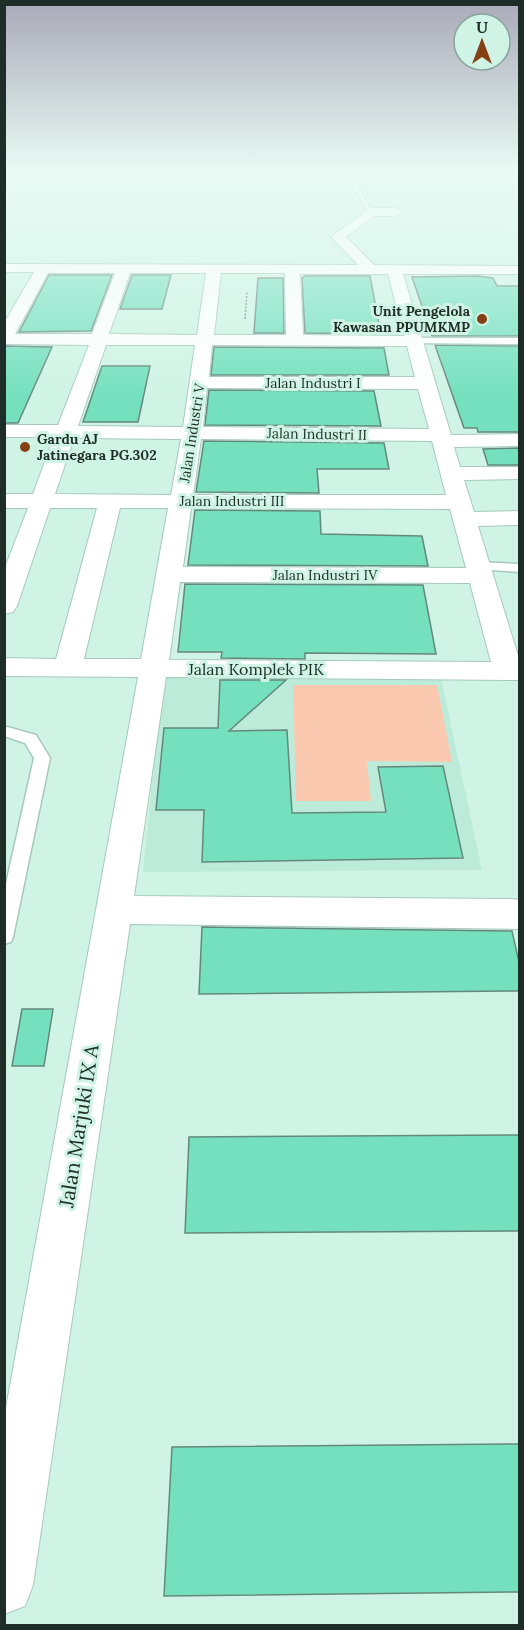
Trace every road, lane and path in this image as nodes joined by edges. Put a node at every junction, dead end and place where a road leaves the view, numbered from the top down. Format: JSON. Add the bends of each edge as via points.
{"nodes":[{"id":1,"x":348,"y":247,"type":"edge"},
{"id":2,"x":4,"y":268,"type":"edge"},
{"id":3,"x":43,"y":268,"type":"junction"},
{"id":4,"x":124,"y":269,"type":"junction"},
{"id":5,"x":214,"y":269,"type":"junction"},
{"id":6,"x":249,"y":269,"type":"junction"},
{"id":7,"x":292,"y":269,"type":"junction"},
{"id":8,"x":370,"y":270,"type":"junction"},
{"id":9,"x":394,"y":270,"type":"junction"},
{"id":10,"x":519,"y":270,"type":"edge"},
{"id":11,"x":4,"y":339,"type":"edge"},
{"id":12,"x":100,"y":339,"type":"junction"},
{"id":13,"x":206,"y":340,"type":"junction"},
{"id":14,"x":243,"y":340,"type":"junction"},
{"id":15,"x":295,"y":340,"type":"junction"},
{"id":16,"x":414,"y":341,"type":"junction"},
{"id":17,"x":519,"y":341,"type":"edge"},
{"id":18,"x":199,"y":382,"type":"junction"},
{"id":19,"x":426,"y":383,"type":"junction"},
{"id":20,"x":4,"y":430,"type":"edge"},
{"id":21,"x":67,"y":431,"type":"junction"},
{"id":22,"x":192,"y":433,"type":"junction"},
{"id":23,"x":442,"y":438,"type":"junction"},
{"id":24,"x":519,"y":440,"type":"edge"},
{"id":25,"x":519,"y":473,"type":"edge"},
{"id":26,"x":452,"y":474,"type":"junction"},
{"id":27,"x":4,"y":501,"type":"edge"},
{"id":28,"x":42,"y":501,"type":"junction"},
{"id":29,"x":110,"y":501,"type":"junction"},
{"id":30,"x":181,"y":501,"type":"junction"},
{"id":31,"x":462,"y":510,"type":"junction"},
{"id":32,"x":519,"y":518,"type":"edge"},
{"id":33,"x":519,"y":568,"type":"edge"},
{"id":34,"x":479,"y":571,"type":"junction"},
{"id":35,"x":169,"y":574,"type":"junction"},
{"id":36,"x":4,"y":606,"type":"edge"},
{"id":37,"x":4,"y":667,"type":"edge"},
{"id":38,"x":68,"y":667,"type":"junction"},
{"id":39,"x":154,"y":668,"type":"junction"},
{"id":40,"x":513,"y":671,"type":"edge"},
{"id":41,"x":4,"y":731,"type":"edge"},
{"id":42,"x":114,"y":910,"type":"junction"},
{"id":43,"x":519,"y":915,"type":"edge"},
{"id":44,"x":4,"y":937,"type":"edge"},
{"id":45,"x":4,"y":1585,"type":"edge"}],
"edges":[{"from":1,"to":8,"type":"street"},
{"from":2,"to":3,"type":"street"},
{"from":3,"to":4,"type":"street"},
{"from":3,"to":11,"type":"street"},
{"from":4,"to":5,"type":"street"},
{"from":4,"to":12,"type":"street"},
{"from":5,"to":6,"type":"street"},
{"from":5,"to":13,"type":"street","name":"Jalan Industri V"},
{"from":6,"to":7,"type":"street"},
{"from":6,"to":14,"type":"path"},
{"from":7,"to":8,"type":"street"},
{"from":7,"to":15,"type":"street"},
{"from":8,"to":9,"type":"street"},
{"from":9,"to":10,"type":"street"},
{"from":9,"to":16,"type":"street","name":"Jalan Komplek PIK"},
{"from":11,"to":12,"type":"street"},
{"from":12,"to":13,"type":"street"},
{"from":12,"to":21,"type":"street"},
{"from":13,"to":14,"type":"street"},
{"from":13,"to":18,"type":"street","name":"Jalan Industri V"},
{"from":14,"to":15,"type":"street"},
{"from":15,"to":16,"type":"street"},
{"from":16,"to":17,"type":"lane"},
{"from":16,"to":19,"type":"street","name":"Jalan Komplek PIK"},
{"from":18,"to":19,"type":"street","name":"Jalan Industri I"},
{"from":18,"to":22,"type":"street","name":"Jalan Industri V"},
{"from":19,"to":23,"type":"street","name":"Jalan Komplek PIK"},
{"from":20,"to":21,"type":"street"},
{"from":21,"to":22,"type":"street"},
{"from":21,"to":28,"type":"street"},
{"from":22,"to":23,"type":"street","name":"Jalan Industri II"},
{"from":22,"to":30,"type":"street","name":"Jalan Industri V"},
{"from":23,"to":24,"type":"street","name":"Jalan Industri II"},
{"from":23,"to":26,"type":"street","name":"Jalan Komplek PIK"},
{"from":25,"to":26,"type":"street"},
{"from":26,"to":31,"type":"street","name":"Jalan Komplek PIK"},
{"from":27,"to":28,"type":"street","name":"Jalan Industri III"},
{"from":28,"to":29,"type":"street","name":"Jalan Industri III"},
{"from":28,"to":36,"type":"street"},
{"from":29,"to":30,"type":"street","name":"Jalan Industri III"},
{"from":29,"to":38,"type":"street"},
{"from":30,"to":31,"type":"street","name":"Jalan Industri III"},
{"from":30,"to":35,"type":"street","name":"Jalan Industri V"},
{"from":31,"to":32,"type":"street","name":"Jalan Industri III"},
{"from":31,"to":34,"type":"street","name":"Jalan Komplek PIK"},
{"from":33,"to":34,"type":"lane"},
{"from":34,"to":35,"type":"street","name":"Jalan Industri IV"},
{"from":34,"to":40,"type":"street","name":"Jalan Komplek PIK"},
{"from":35,"to":39,"type":"street","name":"Jalan Industri V"},
{"from":37,"to":38,"type":"street","name":"Jalan Komplek PIK"},
{"from":38,"to":39,"type":"street","name":"Jalan Komplek PIK"},
{"from":39,"to":40,"type":"street","name":"Jalan Komplek PIK"},
{"from":39,"to":42,"type":"street","name":"Jalan Marjuki IX A"},
{"from":41,"to":44,"type":"lane","via":[[31,739],[42,758]]},
{"from":42,"to":43,"type":"street"},
{"from":42,"to":45,"type":"street","name":"Jalan Marjuki IX A"}]}
